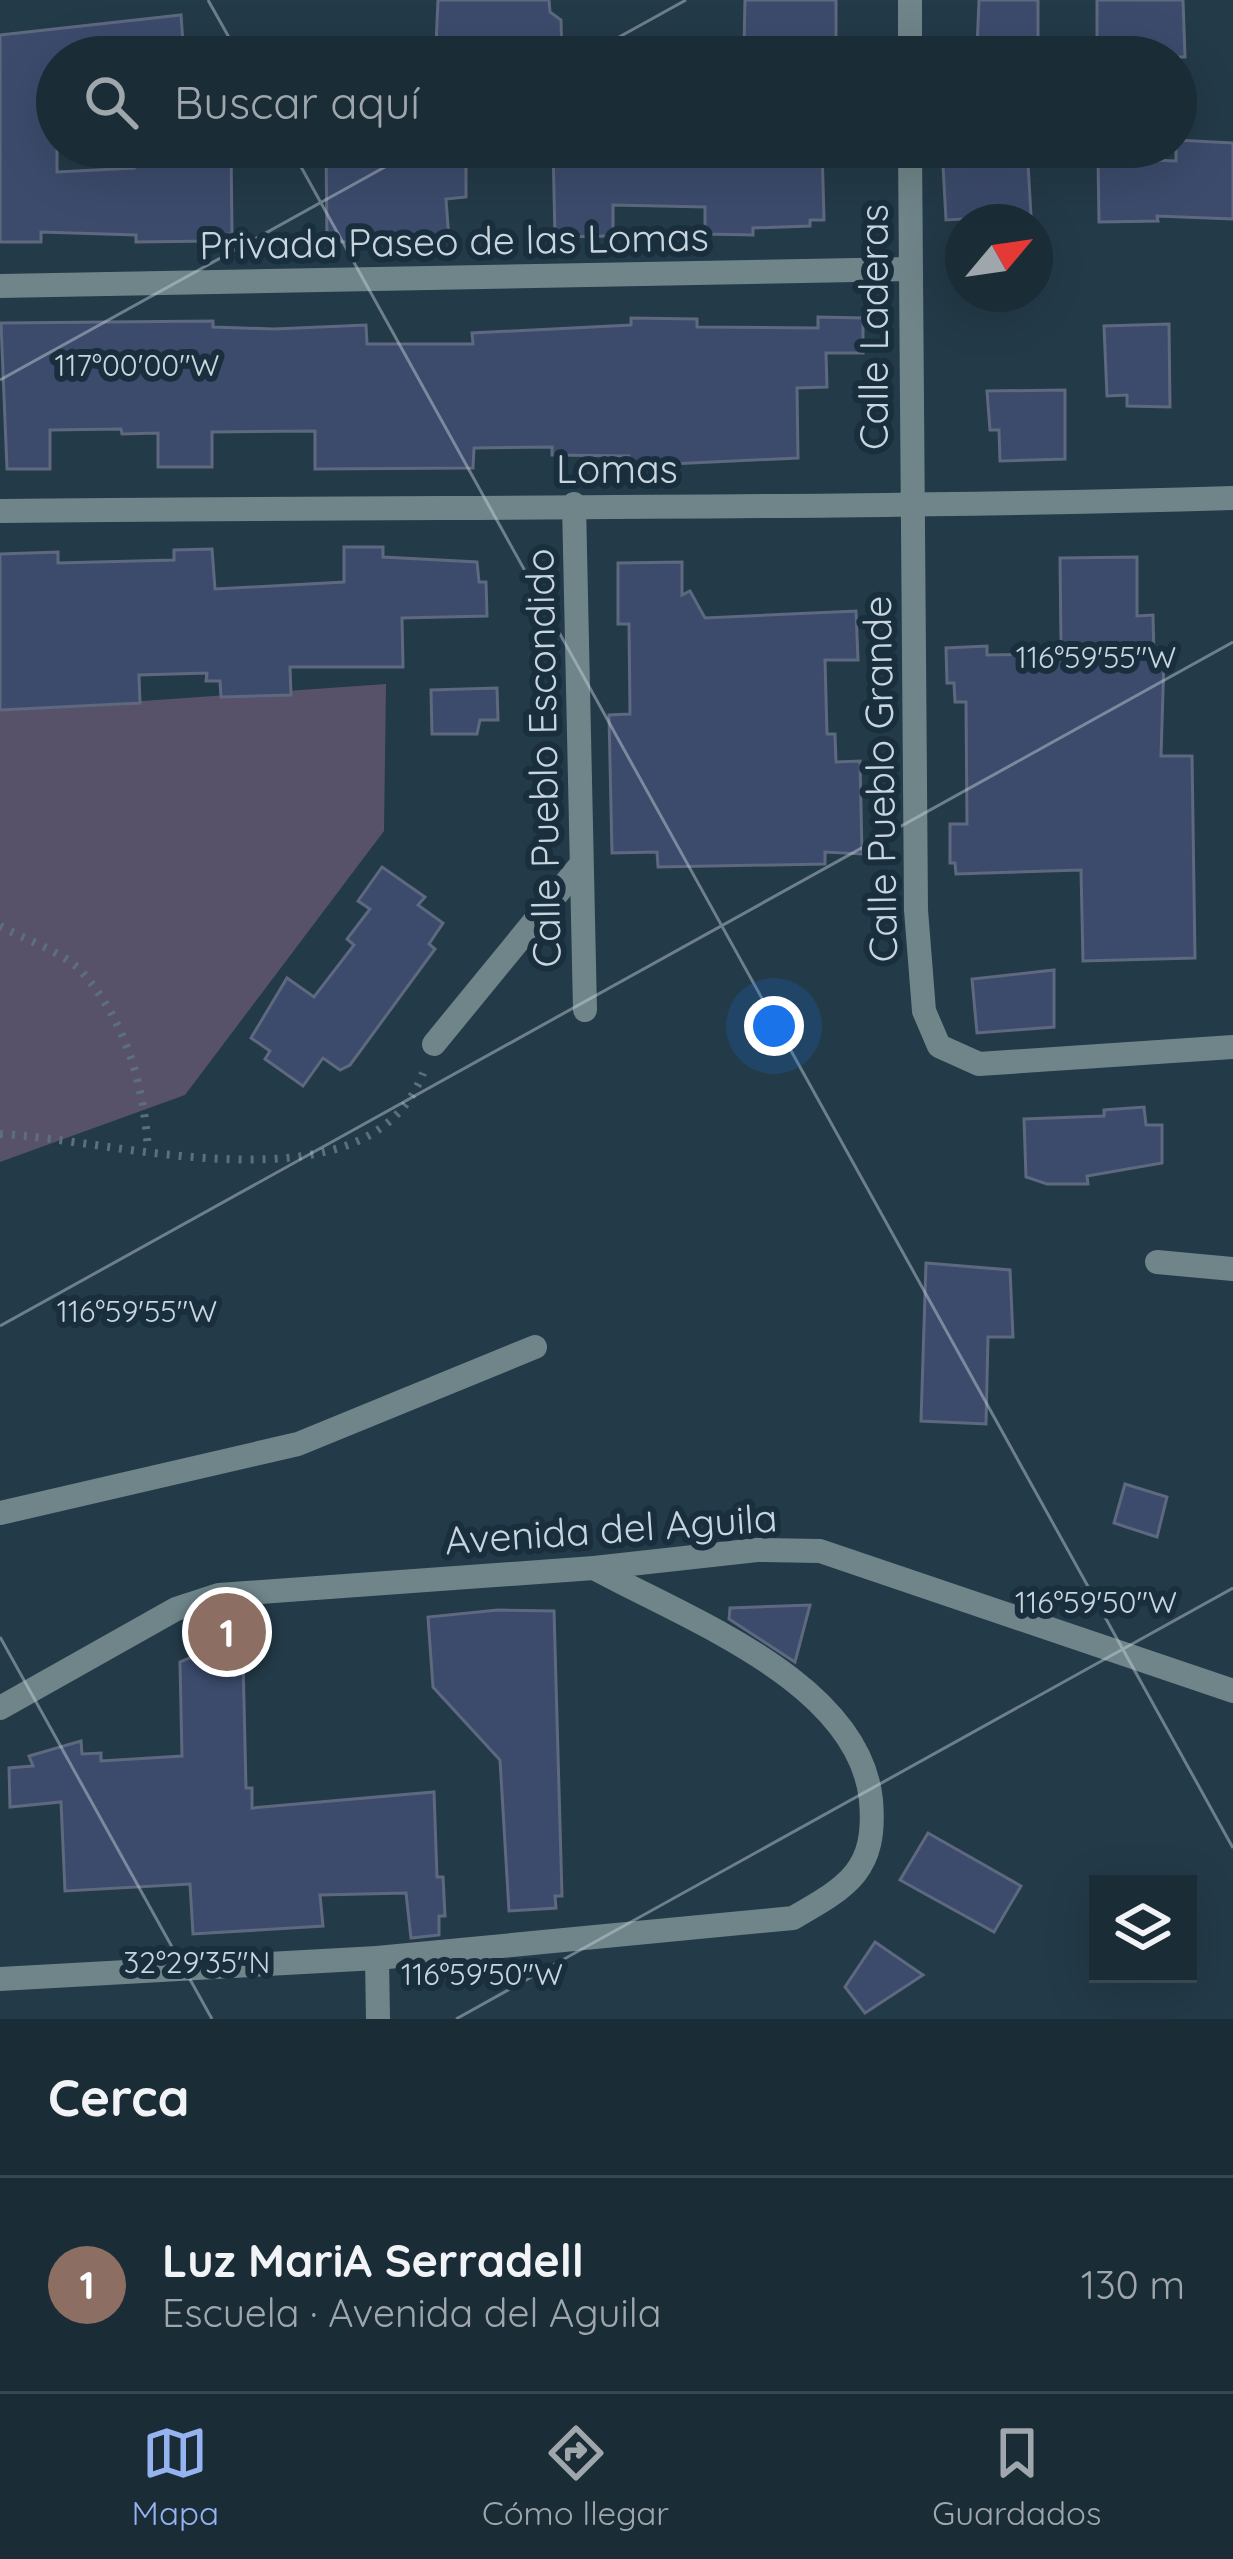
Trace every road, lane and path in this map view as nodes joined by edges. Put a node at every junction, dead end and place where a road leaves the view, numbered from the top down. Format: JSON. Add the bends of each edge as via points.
{"nodes":[{"id":1,"x":910,"y":0,"type":"edge"},
{"id":2,"x":910,"y":36,"type":"edge"},
{"id":3,"x":910,"y":168,"type":"edge"},
{"id":4,"x":910,"y":269,"type":"junction"},
{"id":5,"x":0,"y":286,"type":"edge"},
{"id":6,"x":1233,"y":498,"type":"edge"},
{"id":7,"x":574,"y":504,"type":"junction"},
{"id":8,"x":910,"y":507,"type":"junction"},
{"id":9,"x":0,"y":511,"type":"edge"},
{"id":10,"x":578,"y":868,"type":"junction"},
{"id":11,"x":0,"y":926,"type":"edge"},
{"id":12,"x":585,"y":1010,"type":"dead end"},
{"id":13,"x":434,"y":1044,"type":"joint"},
{"id":14,"x":1233,"y":1047,"type":"edge"},
{"id":15,"x":0,"y":1135,"type":"edge"},
{"id":16,"x":148,"y":1150,"type":"junction"},
{"id":17,"x":1156,"y":1262,"type":"dead end"},
{"id":18,"x":1233,"y":1269,"type":"edge"},
{"id":19,"x":536,"y":1347,"type":"dead end"},
{"id":20,"x":0,"y":1513,"type":"edge"},
{"id":21,"x":594,"y":1568,"type":"junction"},
{"id":22,"x":1233,"y":1690,"type":"edge"},
{"id":23,"x":0,"y":1708,"type":"edge"},
{"id":24,"x":377,"y":1958,"type":"junction"},
{"id":25,"x":0,"y":1979,"type":"edge"},
{"id":26,"x":378,"y":2019,"type":"edge"}],
"edges":[{"from":1,"to":2,"type":"street"},
{"from":3,"to":4,"type":"street","name":"Calle Laderas"},
{"from":4,"to":5,"type":"street","name":"Privada Paseo de las Lomas"},
{"from":4,"to":8,"type":"street","name":"Calle Laderas"},
{"from":6,"to":8,"type":"street","name":"Lomas"},
{"from":7,"to":8,"type":"street","name":"Lomas"},
{"from":7,"to":9,"type":"street","name":"Lomas"},
{"from":7,"to":10,"type":"street","name":"Calle Pueblo Escondido"},
{"from":8,"to":14,"type":"street","name":"Calle Pueblo Grande","via":[[916,910],[924,1011],[939,1046],[979,1064]]},
{"from":10,"to":12,"type":"street","name":"Calle Pueblo Escondido"},
{"from":10,"to":13,"type":"street"},
{"from":11,"to":16,"type":"path","via":[[79,969],[145,1090]]},
{"from":13,"to":16,"type":"path","via":[[414,1097],[384,1130],[327,1152],[232,1161]]},
{"from":15,"to":16,"type":"path"},
{"from":17,"to":18,"type":"street"},
{"from":19,"to":20,"type":"street","via":[[298,1444]]},
{"from":21,"to":22,"type":"street","name":"Avenida del Aguila","via":[[820,1551]]},
{"from":21,"to":23,"type":"street","name":"Avenida del Aguila","via":[[219,1594],[158,1618]]},
{"from":21,"to":24,"type":"street","via":[[789,1675],[839,1723],[868,1770],[874,1838],[846,1887],[794,1918]]},
{"from":24,"to":25,"type":"street"},
{"from":24,"to":26,"type":"street"}]}
